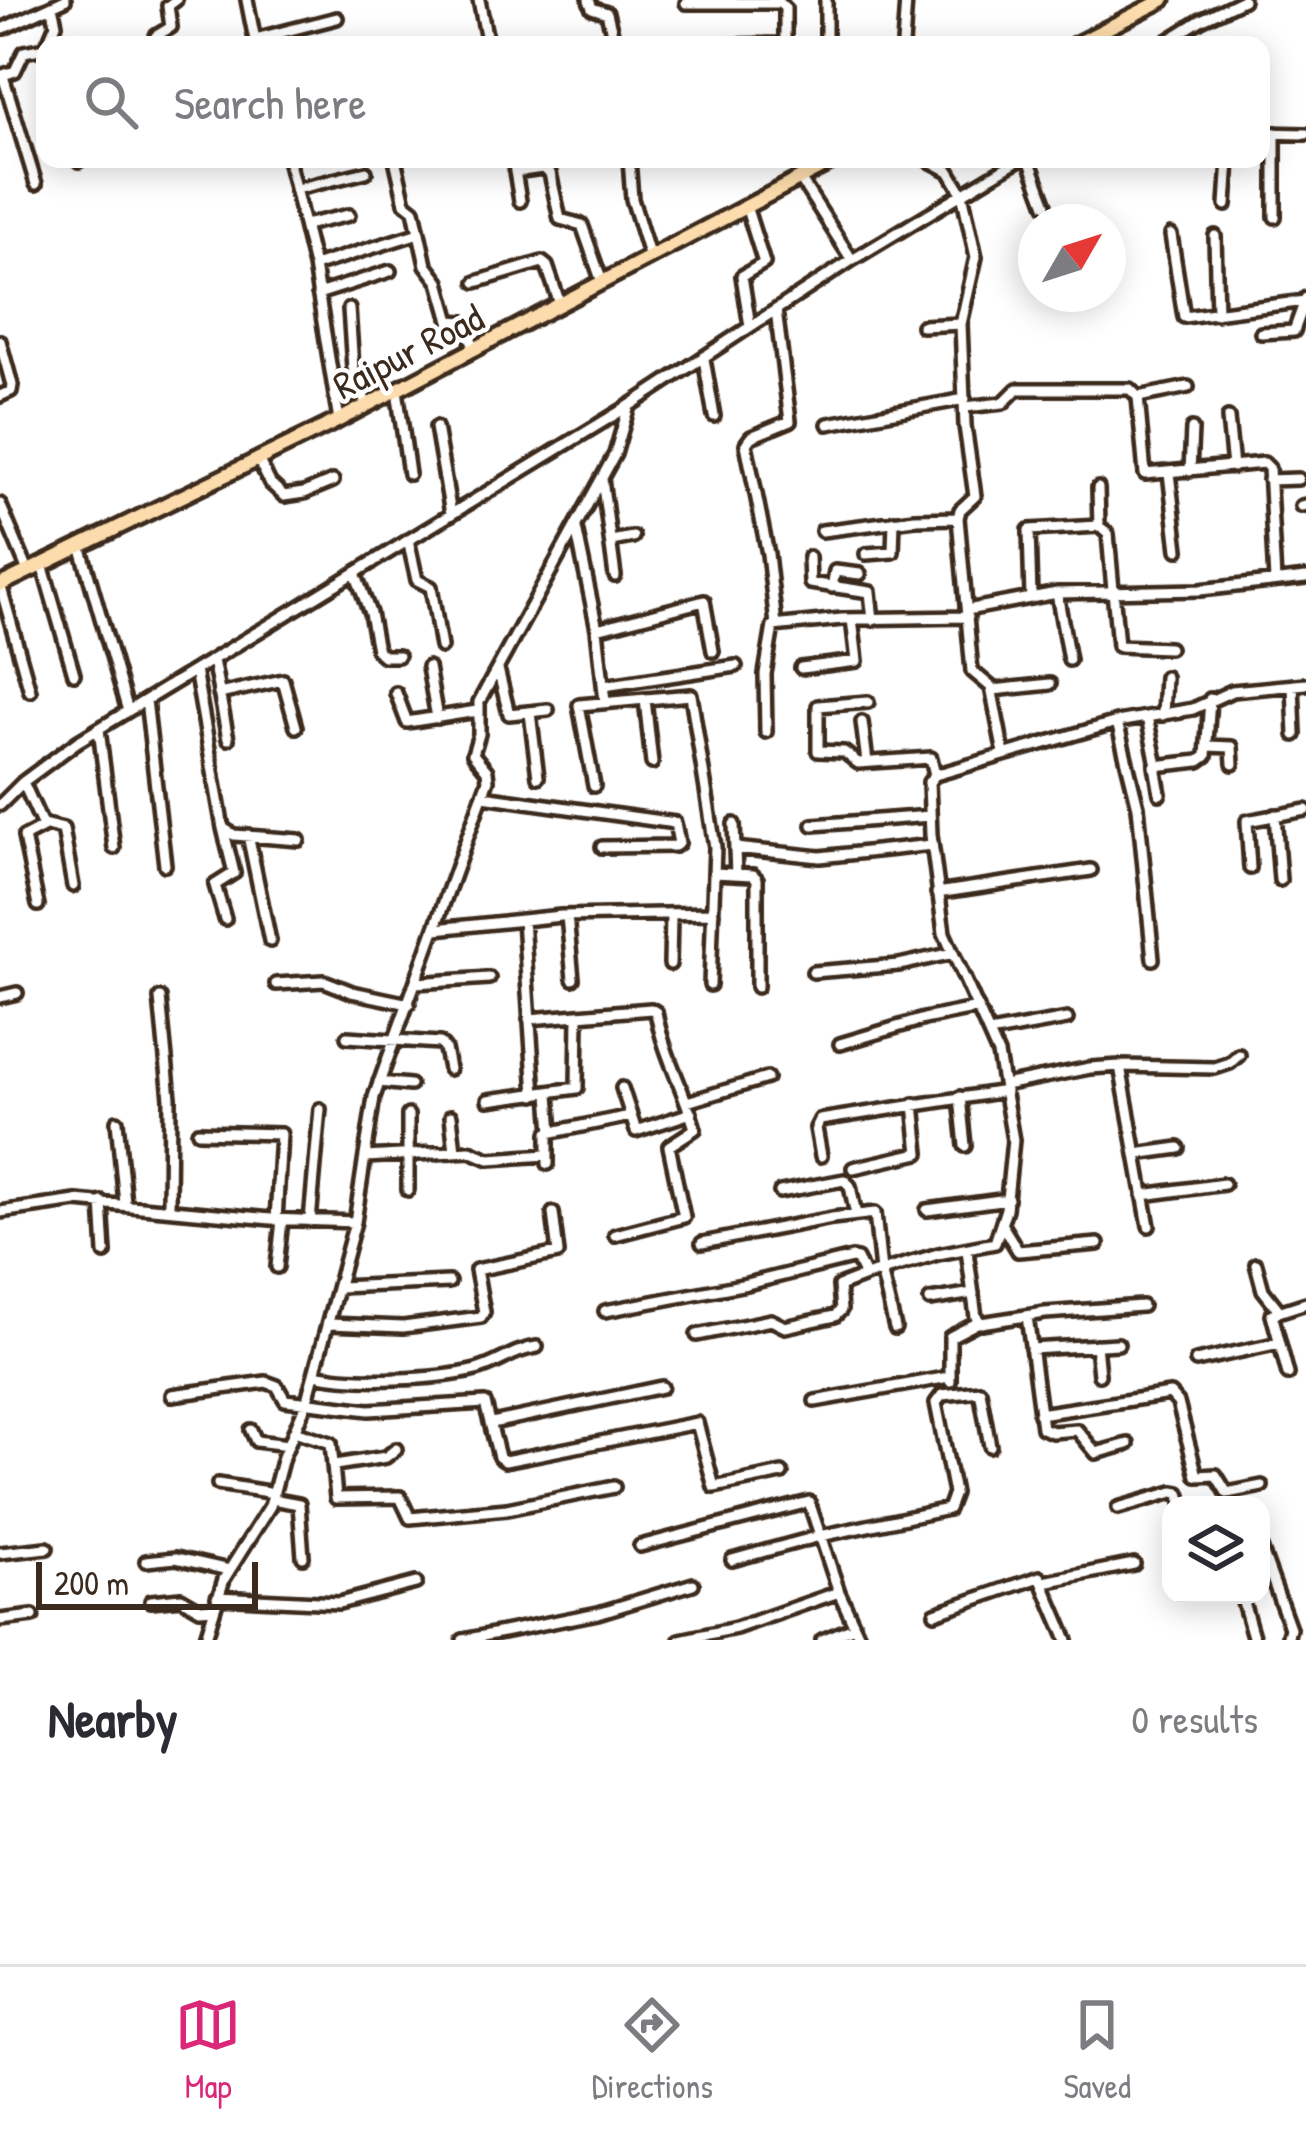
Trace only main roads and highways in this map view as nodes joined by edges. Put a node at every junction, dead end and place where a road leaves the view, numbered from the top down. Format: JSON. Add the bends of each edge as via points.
{"nodes":[{"id":1,"x":1162,"y":0,"type":"edge"},
{"id":2,"x":1139,"y":6,"type":"edge"},
{"id":3,"x":1089,"y":36,"type":"edge"},
{"id":4,"x":819,"y":168,"type":"edge"},
{"id":5,"x":0,"y":585,"type":"edge"}],
"edges":[{"from":1,"to":2,"type":"main road"},
{"from":2,"to":3,"type":"main road"},
{"from":4,"to":5,"type":"main road","name":"Raipur Road","via":[[367,406]]}]}
